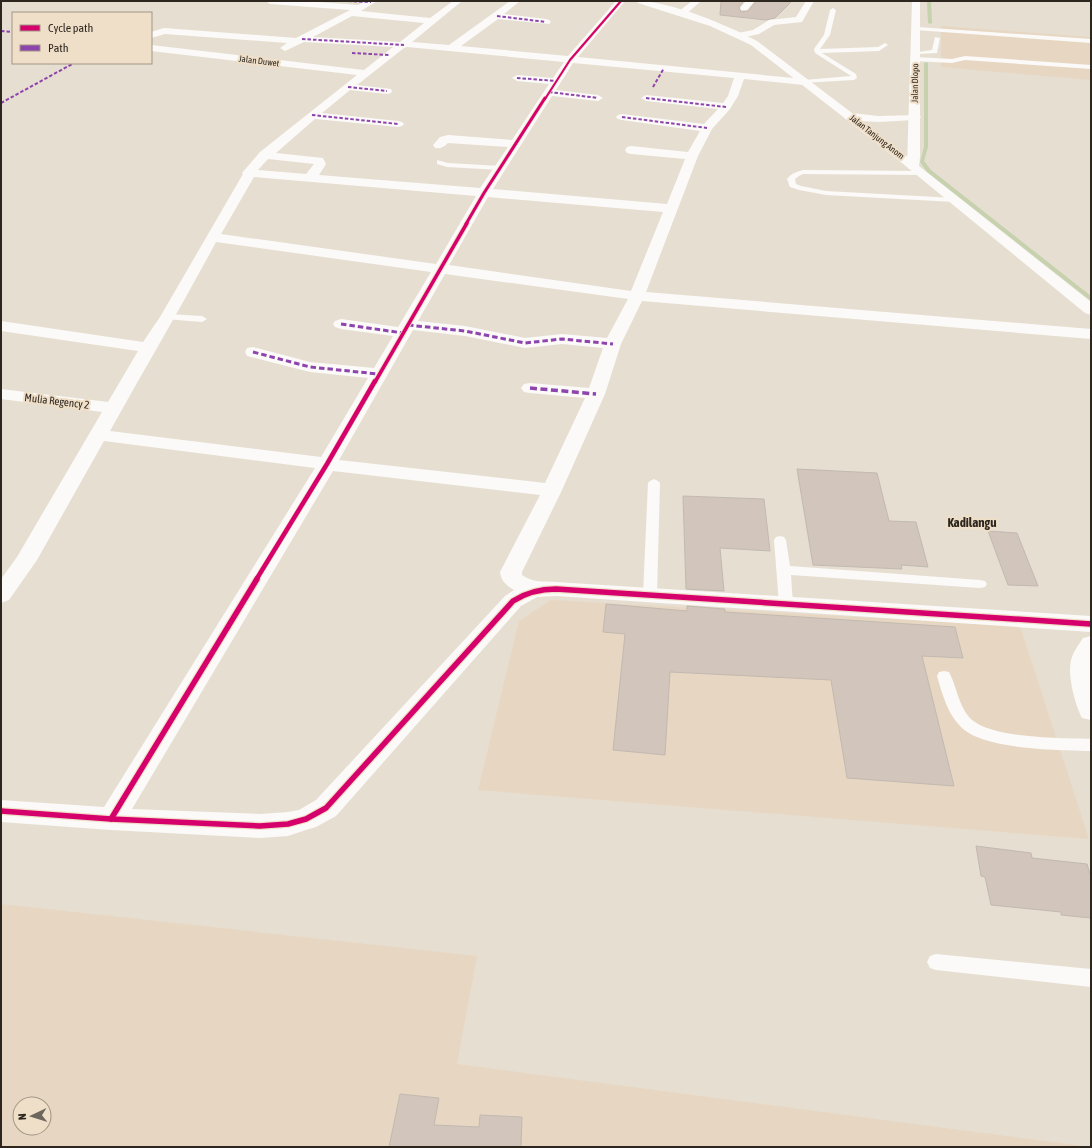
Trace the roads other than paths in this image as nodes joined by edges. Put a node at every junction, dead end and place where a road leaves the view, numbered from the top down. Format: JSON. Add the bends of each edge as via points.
{"nodes":[{"id":1,"x":270,"y":1,"type":"edge"},
{"id":2,"x":348,"y":1,"type":"edge"},
{"id":3,"x":458,"y":1,"type":"edge"},
{"id":4,"x":516,"y":1,"type":"edge"},
{"id":5,"x":621,"y":1,"type":"edge"},
{"id":6,"x":641,"y":1,"type":"edge"},
{"id":7,"x":697,"y":1,"type":"edge"},
{"id":8,"x":810,"y":1,"type":"edge"},
{"id":9,"x":916,"y":1,"type":"edge"},
{"id":10,"x":372,"y":2,"type":"edge"},
{"id":11,"x":360,"y":8,"type":"junction"},
{"id":12,"x":833,"y":10,"type":"dead end"},
{"id":13,"x":351,"y":13,"type":"junction"},
{"id":14,"x":681,"y":14,"type":"junction"},
{"id":15,"x":497,"y":16,"type":"junction"},
{"id":16,"x":433,"y":21,"type":"junction"},
{"id":17,"x":546,"y":22,"type":"dead end"},
{"id":18,"x":964,"y":32,"type":"junction"},
{"id":19,"x":919,"y":34,"type":"junction"},
{"id":20,"x":152,"y":35,"type":"edge"},
{"id":21,"x":741,"y":36,"type":"junction"},
{"id":22,"x":930,"y":38,"type":"dead end"},
{"id":23,"x":937,"y":38,"type":"junction"},
{"id":24,"x":944,"y":38,"type":"dead end"},
{"id":25,"x":300,"y":40,"type":"junction"},
{"id":26,"x":1091,"y":41,"type":"edge"},
{"id":27,"x":404,"y":44,"type":"junction"},
{"id":28,"x":885,"y":45,"type":"dead end"},
{"id":29,"x":1091,"y":47,"type":"edge"},
{"id":30,"x":152,"y":48,"type":"edge"},
{"id":31,"x":452,"y":48,"type":"junction"},
{"id":32,"x":818,"y":51,"type":"junction"},
{"id":33,"x":352,"y":53,"type":"dead end"},
{"id":34,"x":389,"y":54,"type":"junction"},
{"id":35,"x":918,"y":55,"type":"junction"},
{"id":36,"x":570,"y":60,"type":"junction"},
{"id":37,"x":261,"y":61,"type":"junction"},
{"id":38,"x":1091,"y":67,"type":"edge"},
{"id":39,"x":664,"y":68,"type":"junction"},
{"id":40,"x":366,"y":73,"type":"junction"},
{"id":41,"x":740,"y":76,"type":"junction"},
{"id":42,"x":517,"y":78,"type":"dead end"},
{"id":43,"x":804,"y":82,"type":"junction"},
{"id":44,"x":348,"y":87,"type":"junction"},
{"id":45,"x":552,"y":87,"type":"junction"},
{"id":46,"x":653,"y":87,"type":"dead end"},
{"id":47,"x":387,"y":91,"type":"dead end"},
{"id":48,"x":598,"y":98,"type":"dead end"},
{"id":49,"x":646,"y":98,"type":"dead end"},
{"id":50,"x":726,"y":107,"type":"junction"},
{"id":51,"x":312,"y":115,"type":"junction"},
{"id":52,"x":849,"y":116,"type":"junction"},
{"id":53,"x":622,"y":117,"type":"dead end"},
{"id":54,"x":915,"y":118,"type":"junction"},
{"id":55,"x":398,"y":124,"type":"dead end"},
{"id":56,"x":707,"y":128,"type":"junction"},
{"id":57,"x":516,"y":144,"type":"junction"},
{"id":58,"x":439,"y":145,"type":"dead end"},
{"id":59,"x":631,"y":150,"type":"dead end"},
{"id":60,"x":264,"y":156,"type":"junction"},
{"id":61,"x":692,"y":156,"type":"junction"},
{"id":62,"x":440,"y":162,"type":"dead end"},
{"id":63,"x":500,"y":168,"type":"junction"},
{"id":64,"x":917,"y":169,"type":"junction"},
{"id":65,"x":248,"y":173,"type":"junction"},
{"id":66,"x":310,"y":178,"type":"junction"},
{"id":67,"x":484,"y":193,"type":"junction"},
{"id":68,"x":954,"y":200,"type":"junction"},
{"id":69,"x":670,"y":208,"type":"junction"},
{"id":70,"x":212,"y":237,"type":"junction"},
{"id":71,"x":440,"y":269,"type":"junction"},
{"id":72,"x":637,"y":296,"type":"junction"},
{"id":73,"x":1091,"y":310,"type":"edge"},
{"id":74,"x":168,"y":317,"type":"junction"},
{"id":75,"x":202,"y":320,"type":"dead end"},
{"id":76,"x":341,"y":324,"type":"dead end"},
{"id":77,"x":1,"y":326,"type":"edge"},
{"id":78,"x":405,"y":329,"type":"junction"},
{"id":79,"x":1091,"y":334,"type":"edge"},
{"id":80,"x":613,"y":344,"type":"junction"},
{"id":81,"x":148,"y":348,"type":"junction"},
{"id":82,"x":253,"y":352,"type":"dead end"},
{"id":83,"x":378,"y":374,"type":"junction"},
{"id":84,"x":530,"y":388,"type":"dead end"},
{"id":85,"x":1,"y":394,"type":"edge"},
{"id":86,"x":596,"y":394,"type":"junction"},
{"id":87,"x":113,"y":408,"type":"junction"},
{"id":88,"x":98,"y":435,"type":"junction"},
{"id":89,"x":327,"y":464,"type":"junction"},
{"id":90,"x":654,"y":482,"type":"dead end"},
{"id":91,"x":552,"y":490,"type":"junction"},
{"id":92,"x":780,"y":540,"type":"dead end"},
{"id":93,"x":784,"y":570,"type":"junction"},
{"id":94,"x":980,"y":584,"type":"dead end"},
{"id":95,"x":539,"y":589,"type":"junction"},
{"id":96,"x":1,"y":595,"type":"edge"},
{"id":97,"x":650,"y":595,"type":"junction"},
{"id":98,"x":786,"y":604,"type":"junction"},
{"id":99,"x":1091,"y":624,"type":"edge"},
{"id":100,"x":1091,"y":644,"type":"edge"},
{"id":101,"x":944,"y":676,"type":"dead end"},
{"id":102,"x":1091,"y":711,"type":"edge"},
{"id":103,"x":1091,"y":745,"type":"edge"},
{"id":104,"x":1,"y":810,"type":"edge"},
{"id":105,"x":111,"y":819,"type":"junction"},
{"id":106,"x":936,"y":962,"type":"dead end"},
{"id":107,"x":1091,"y":978,"type":"edge"}],
"edges":[{"from":1,"to":11,"type":"street"},
{"from":2,"to":10,"type":"street"},
{"from":3,"to":16,"type":"street"},
{"from":4,"to":15,"type":"street"},
{"from":5,"to":36,"type":"street"},
{"from":6,"to":14,"type":"street","name":"Jalan Tanjung Anom"},
{"from":7,"to":14,"type":"street"},
{"from":8,"to":21,"type":"street","via":[[799,20],[774,22],[756,32]]},
{"from":9,"to":19,"type":"street","name":"Jalan Dlopo"},
{"from":10,"to":11,"type":"street"},
{"from":11,"to":13,"type":"street"},
{"from":12,"to":32,"type":"lane","via":[[827,35],[818,46]]},
{"from":13,"to":16,"type":"street"},
{"from":13,"to":25,"type":"street"},
{"from":14,"to":21,"type":"street","name":"Jalan Tanjung Anom"},
{"from":15,"to":17,"type":"street"},
{"from":15,"to":31,"type":"street"},
{"from":16,"to":27,"type":"street"},
{"from":18,"to":19,"type":"lane"},
{"from":18,"to":26,"type":"lane"},
{"from":18,"to":29,"type":"lane","via":[[964,39]]},
{"from":19,"to":35,"type":"street","name":"Jalan Dlopo"},
{"from":20,"to":25,"type":"street","via":[[164,31]]},
{"from":21,"to":43,"type":"street","name":"Jalan Tanjung Anom","via":[[754,43]]},
{"from":22,"to":23,"type":"lane"},
{"from":23,"to":24,"type":"lane"},
{"from":23,"to":35,"type":"lane","via":[[935,52]]},
{"from":25,"to":27,"type":"street"},
{"from":25,"to":37,"type":"street"},
{"from":27,"to":31,"type":"street"},
{"from":27,"to":34,"type":"street"},
{"from":28,"to":32,"type":"lane","via":[[879,49]]},
{"from":30,"to":37,"type":"street","name":"Jalan Duwet"},
{"from":31,"to":36,"type":"street"},
{"from":32,"to":43,"type":"lane","via":[[854,75],[854,78]]},
{"from":33,"to":34,"type":"street"},
{"from":34,"to":40,"type":"street"},
{"from":35,"to":38,"type":"lane","via":[[952,61],[965,58]]},
{"from":35,"to":54,"type":"street","name":"Jalan Dlopo","via":[[914,90]]},
{"from":36,"to":39,"type":"street"},
{"from":36,"to":45,"type":"street"},
{"from":37,"to":40,"type":"street","name":"Jalan Duwet"},
{"from":39,"to":41,"type":"street"},
{"from":39,"to":46,"type":"street"},
{"from":40,"to":44,"type":"street"},
{"from":41,"to":43,"type":"street"},
{"from":41,"to":50,"type":"street"},
{"from":42,"to":45,"type":"street"},
{"from":43,"to":52,"type":"street","name":"Jalan Tanjung Anom"},
{"from":44,"to":47,"type":"street"},
{"from":44,"to":51,"type":"street"},
{"from":45,"to":48,"type":"street"},
{"from":45,"to":57,"type":"street"},
{"from":49,"to":50,"type":"street"},
{"from":50,"to":56,"type":"street"},
{"from":51,"to":55,"type":"street"},
{"from":51,"to":60,"type":"street"},
{"from":52,"to":54,"type":"street","via":[[878,119]]},
{"from":52,"to":64,"type":"street","name":"Jalan Tanjung Anom"},
{"from":53,"to":56,"type":"street"},
{"from":54,"to":64,"type":"street","name":"Jalan Dlopo"},
{"from":56,"to":61,"type":"street"},
{"from":57,"to":58,"type":"street","via":[[448,139]]},
{"from":57,"to":63,"type":"street"},
{"from":59,"to":61,"type":"street"},
{"from":60,"to":65,"type":"street"},
{"from":60,"to":66,"type":"street","via":[[319,161],[320,164]]},
{"from":61,"to":69,"type":"street"},
{"from":62,"to":63,"type":"lane"},
{"from":63,"to":67,"type":"street"},
{"from":64,"to":68,"type":"street","name":"Jalan Tanjung Anom"},
{"from":64,"to":68,"type":"lane","via":[[803,172],[791,179],[793,185],[799,188],[826,193]]},
{"from":65,"to":66,"type":"street"},
{"from":65,"to":70,"type":"street"},
{"from":66,"to":67,"type":"street"},
{"from":67,"to":69,"type":"street"},
{"from":67,"to":71,"type":"street"},
{"from":68,"to":73,"type":"street","name":"Jalan Tanjung Anom"},
{"from":69,"to":72,"type":"street"},
{"from":70,"to":71,"type":"street"},
{"from":70,"to":74,"type":"street"},
{"from":71,"to":72,"type":"street"},
{"from":71,"to":78,"type":"street"},
{"from":72,"to":79,"type":"street"},
{"from":72,"to":80,"type":"street"},
{"from":74,"to":75,"type":"lane"},
{"from":74,"to":81,"type":"street"},
{"from":76,"to":78,"type":"street"},
{"from":77,"to":81,"type":"street"},
{"from":78,"to":80,"type":"street","via":[[465,331],[525,343],[562,339]]},
{"from":78,"to":83,"type":"street"},
{"from":80,"to":86,"type":"street"},
{"from":81,"to":87,"type":"street"},
{"from":82,"to":83,"type":"street","via":[[310,367]]},
{"from":83,"to":89,"type":"street"},
{"from":84,"to":86,"type":"street"},
{"from":85,"to":87,"type":"street","name":"Mulia Regency 2"},
{"from":86,"to":91,"type":"street"},
{"from":87,"to":88,"type":"street"},
{"from":88,"to":89,"type":"street"},
{"from":88,"to":96,"type":"street","via":[[26,560]]},
{"from":89,"to":91,"type":"street"},
{"from":89,"to":105,"type":"street"},
{"from":90,"to":97,"type":"lane"},
{"from":91,"to":95,"type":"street","via":[[511,572],[512,578],[523,586]]},
{"from":92,"to":93,"type":"lane"},
{"from":93,"to":94,"type":"lane"},
{"from":93,"to":98,"type":"lane"},
{"from":95,"to":97,"type":"street"},
{"from":95,"to":105,"type":"street","via":[[513,601],[326,808],[306,819],[288,824],[260,826]]},
{"from":97,"to":98,"type":"street"},
{"from":98,"to":99,"type":"street"},
{"from":100,"to":102,"type":"street","via":[[1083,658],[1082,678]]},
{"from":101,"to":103,"type":"lane","via":[[957,712],[971,728],[990,736],[1055,744]]},
{"from":104,"to":105,"type":"street"},
{"from":106,"to":107,"type":"lane"}]}
